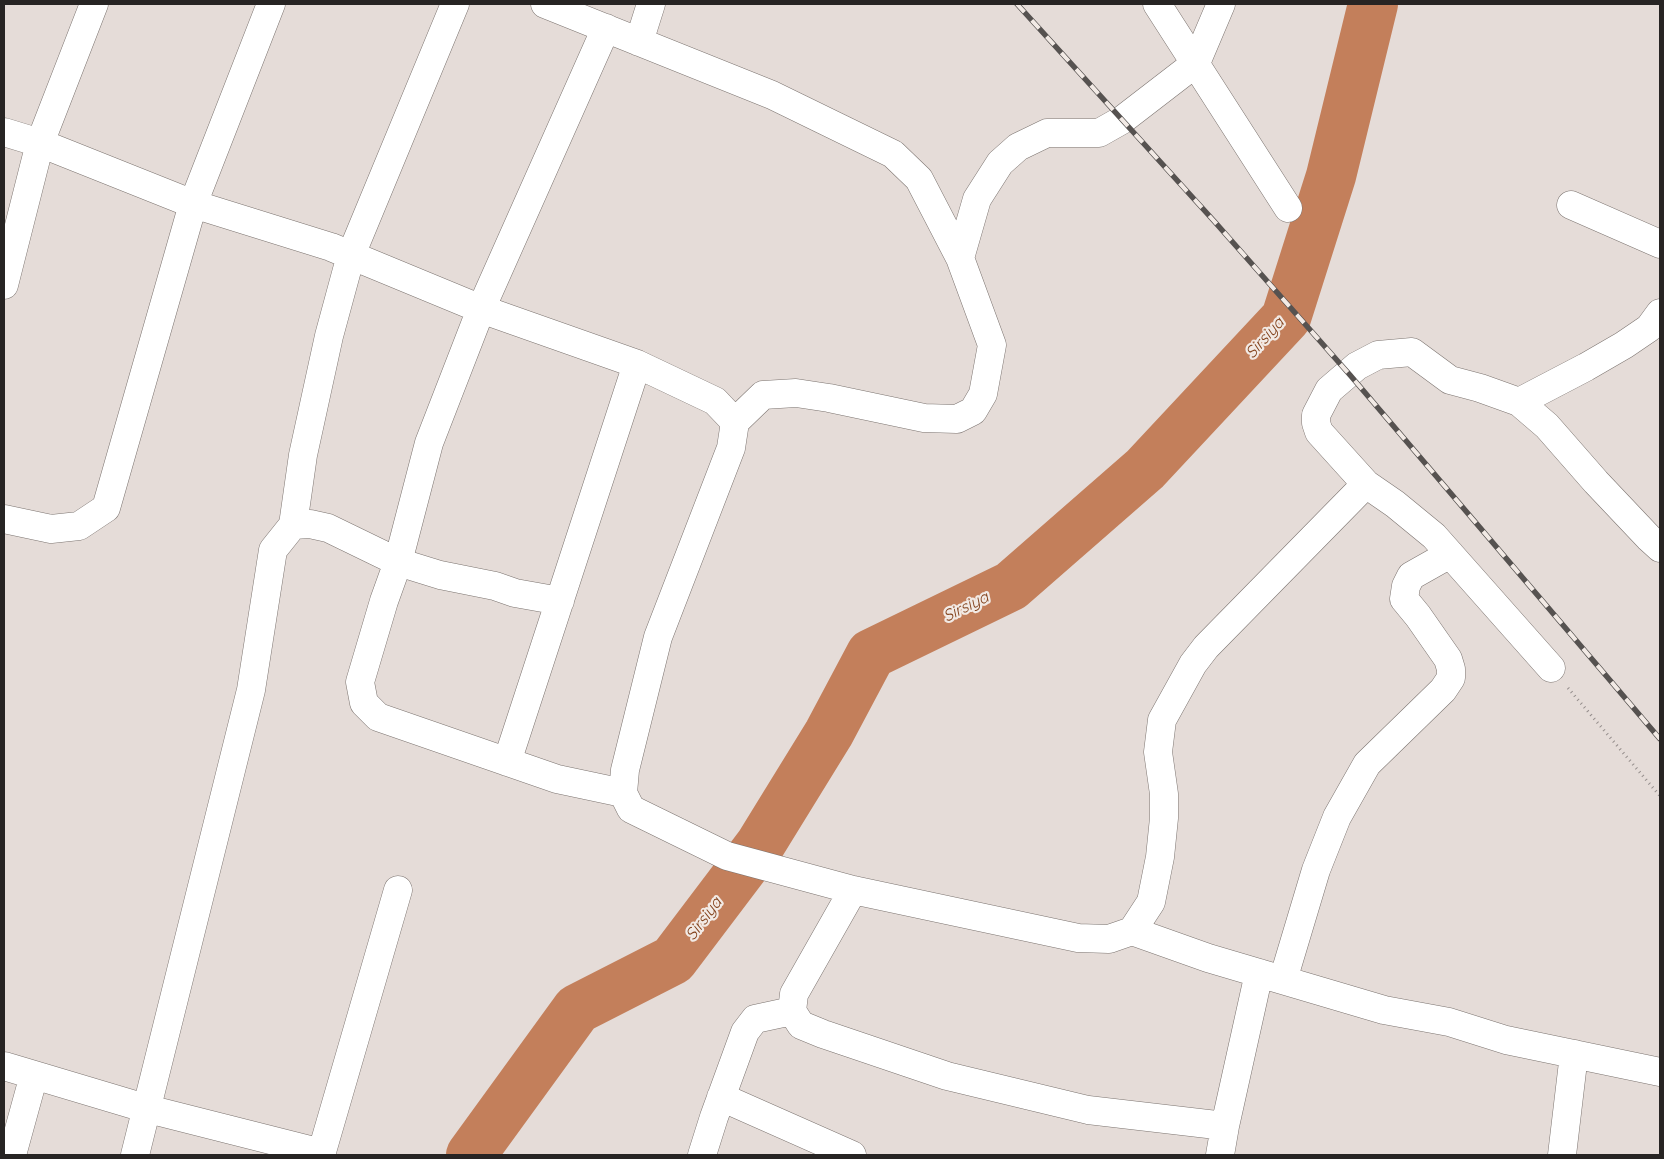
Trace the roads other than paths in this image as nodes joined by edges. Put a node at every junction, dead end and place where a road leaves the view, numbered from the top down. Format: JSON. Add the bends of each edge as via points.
{"nodes":[{"id":1,"x":94,"y":4,"type":"edge"},
{"id":2,"x":271,"y":4,"type":"edge"},
{"id":3,"x":455,"y":4,"type":"edge"},
{"id":4,"x":545,"y":4,"type":"edge"},
{"id":5,"x":651,"y":4,"type":"edge"},
{"id":6,"x":1157,"y":4,"type":"edge"},
{"id":7,"x":1221,"y":4,"type":"edge"},
{"id":8,"x":606,"y":28,"type":"junction"},
{"id":9,"x":639,"y":42,"type":"junction"},
{"id":10,"x":1196,"y":63,"type":"junction"},
{"id":11,"x":4,"y":132,"type":"edge"},
{"id":12,"x":40,"y":143,"type":"junction"},
{"id":13,"x":194,"y":204,"type":"junction"},
{"id":14,"x":1571,"y":205,"type":"dead end"},
{"id":15,"x":1288,"y":208,"type":"dead end"},
{"id":16,"x":1660,"y":244,"type":"edge"},
{"id":17,"x":351,"y":255,"type":"junction"},
{"id":18,"x":960,"y":258,"type":"junction"},
{"id":19,"x":4,"y":284,"type":"edge"},
{"id":20,"x":480,"y":309,"type":"junction"},
{"id":21,"x":1660,"y":313,"type":"edge"},
{"id":22,"x":637,"y":364,"type":"junction"},
{"id":23,"x":1519,"y":402,"type":"junction"},
{"id":24,"x":735,"y":422,"type":"junction"},
{"id":25,"x":1366,"y":484,"type":"junction"},
{"id":26,"x":4,"y":519,"type":"edge"},
{"id":27,"x":294,"y":525,"type":"junction"},
{"id":28,"x":1656,"y":537,"type":"edge"},
{"id":29,"x":1450,"y":554,"type":"junction"},
{"id":30,"x":398,"y":562,"type":"junction"},
{"id":31,"x":560,"y":601,"type":"junction"},
{"id":32,"x":1551,"y":668,"type":"road end"},
{"id":33,"x":507,"y":762,"type":"junction"},
{"id":34,"x":623,"y":793,"type":"junction"},
{"id":35,"x":841,"y":886,"type":"junction"},
{"id":36,"x":398,"y":890,"type":"dead end"},
{"id":37,"x":1132,"y":931,"type":"junction"},
{"id":38,"x":1271,"y":977,"type":"junction"},
{"id":39,"x":792,"y":1010,"type":"junction"},
{"id":40,"x":1574,"y":1054,"type":"junction"},
{"id":41,"x":4,"y":1066,"type":"edge"},
{"id":42,"x":1660,"y":1072,"type":"edge"},
{"id":43,"x":34,"y":1075,"type":"junction"},
{"id":44,"x":721,"y":1097,"type":"junction"},
{"id":45,"x":148,"y":1109,"type":"junction"},
{"id":46,"x":1225,"y":1126,"type":"junction"},
{"id":47,"x":322,"y":1154,"type":"edge"},
{"id":48,"x":12,"y":1155,"type":"edge"},
{"id":49,"x":136,"y":1155,"type":"edge"},
{"id":50,"x":702,"y":1155,"type":"edge"},
{"id":51,"x":852,"y":1155,"type":"edge"},
{"id":52,"x":1220,"y":1155,"type":"edge"},
{"id":53,"x":1562,"y":1155,"type":"edge"}],
"edges":[{"from":1,"to":12,"type":"street"},
{"from":2,"to":13,"type":"street"},
{"from":3,"to":17,"type":"street"},
{"from":4,"to":8,"type":"street"},
{"from":5,"to":9,"type":"street"},
{"from":6,"to":10,"type":"street"},
{"from":7,"to":10,"type":"street"},
{"from":8,"to":9,"type":"street"},
{"from":8,"to":20,"type":"street"},
{"from":9,"to":18,"type":"street","via":[[772,95],[894,154],[919,179]]},
{"from":10,"to":15,"type":"street"},
{"from":10,"to":18,"type":"street","via":[[1153,98],[1099,132],[1048,134],[1018,146],[1000,163],[977,199]]},
{"from":11,"to":12,"type":"street"},
{"from":12,"to":13,"type":"street"},
{"from":12,"to":19,"type":"street"},
{"from":13,"to":17,"type":"street"},
{"from":13,"to":26,"type":"street","via":[[106,508],[79,526],[51,528]]},
{"from":14,"to":16,"type":"street"},
{"from":17,"to":20,"type":"street"},
{"from":17,"to":27,"type":"street","via":[[303,455]]},
{"from":18,"to":24,"type":"street","via":[[992,345],[983,394],[973,411],[957,419],[924,418],[796,393],[763,394]]},
{"from":20,"to":22,"type":"street"},
{"from":20,"to":30,"type":"street","via":[[429,443]]},
{"from":21,"to":23,"type":"street","via":[[1649,328],[1624,344]]},
{"from":22,"to":24,"type":"street","via":[[715,401]]},
{"from":22,"to":31,"type":"street"},
{"from":23,"to":25,"type":"street","via":[[1450,380],[1412,352],[1378,355],[1358,366],[1330,390],[1316,415],[1319,432]]},
{"from":23,"to":28,"type":"street","via":[[1548,426],[1596,482]]},
{"from":24,"to":34,"type":"street","via":[[731,448],[658,637],[625,770]]},
{"from":25,"to":29,"type":"street","via":[[1434,536]]},
{"from":25,"to":37,"type":"street","via":[[1206,647],[1162,720],[1158,752],[1164,794],[1160,857],[1151,902]]},
{"from":27,"to":30,"type":"street","via":[[328,528]]},
{"from":27,"to":45,"type":"street","via":[[273,550],[251,690]]},
{"from":29,"to":32,"type":"street"},
{"from":29,"to":38,"type":"street","via":[[1411,576],[1404,599],[1448,659],[1451,678],[1443,690],[1367,764],[1337,817]]},
{"from":30,"to":31,"type":"street","via":[[440,575]]},
{"from":30,"to":33,"type":"street","via":[[360,682],[364,703],[378,717]]},
{"from":31,"to":33,"type":"street"},
{"from":33,"to":34,"type":"street","via":[[557,779]]},
{"from":34,"to":35,"type":"street","via":[[631,809],[726,856]]},
{"from":35,"to":37,"type":"street","via":[[1078,938],[1108,939]]},
{"from":35,"to":39,"type":"street","via":[[794,994]]},
{"from":36,"to":47,"type":"street"},
{"from":37,"to":38,"type":"street"},
{"from":38,"to":40,"type":"street","via":[[1384,1010],[1449,1022],[1506,1040]]},
{"from":38,"to":46,"type":"street"},
{"from":39,"to":44,"type":"street","via":[[755,1019],[745,1032]]},
{"from":39,"to":46,"type":"street","via":[[801,1024],[823,1034],[947,1076],[1088,1110]]},
{"from":40,"to":42,"type":"street"},
{"from":40,"to":53,"type":"street"},
{"from":41,"to":43,"type":"street"},
{"from":43,"to":45,"type":"street"},
{"from":43,"to":48,"type":"street"},
{"from":44,"to":50,"type":"street"},
{"from":44,"to":51,"type":"street"},
{"from":45,"to":47,"type":"street"},
{"from":45,"to":49,"type":"street"},
{"from":46,"to":52,"type":"street"}]}
